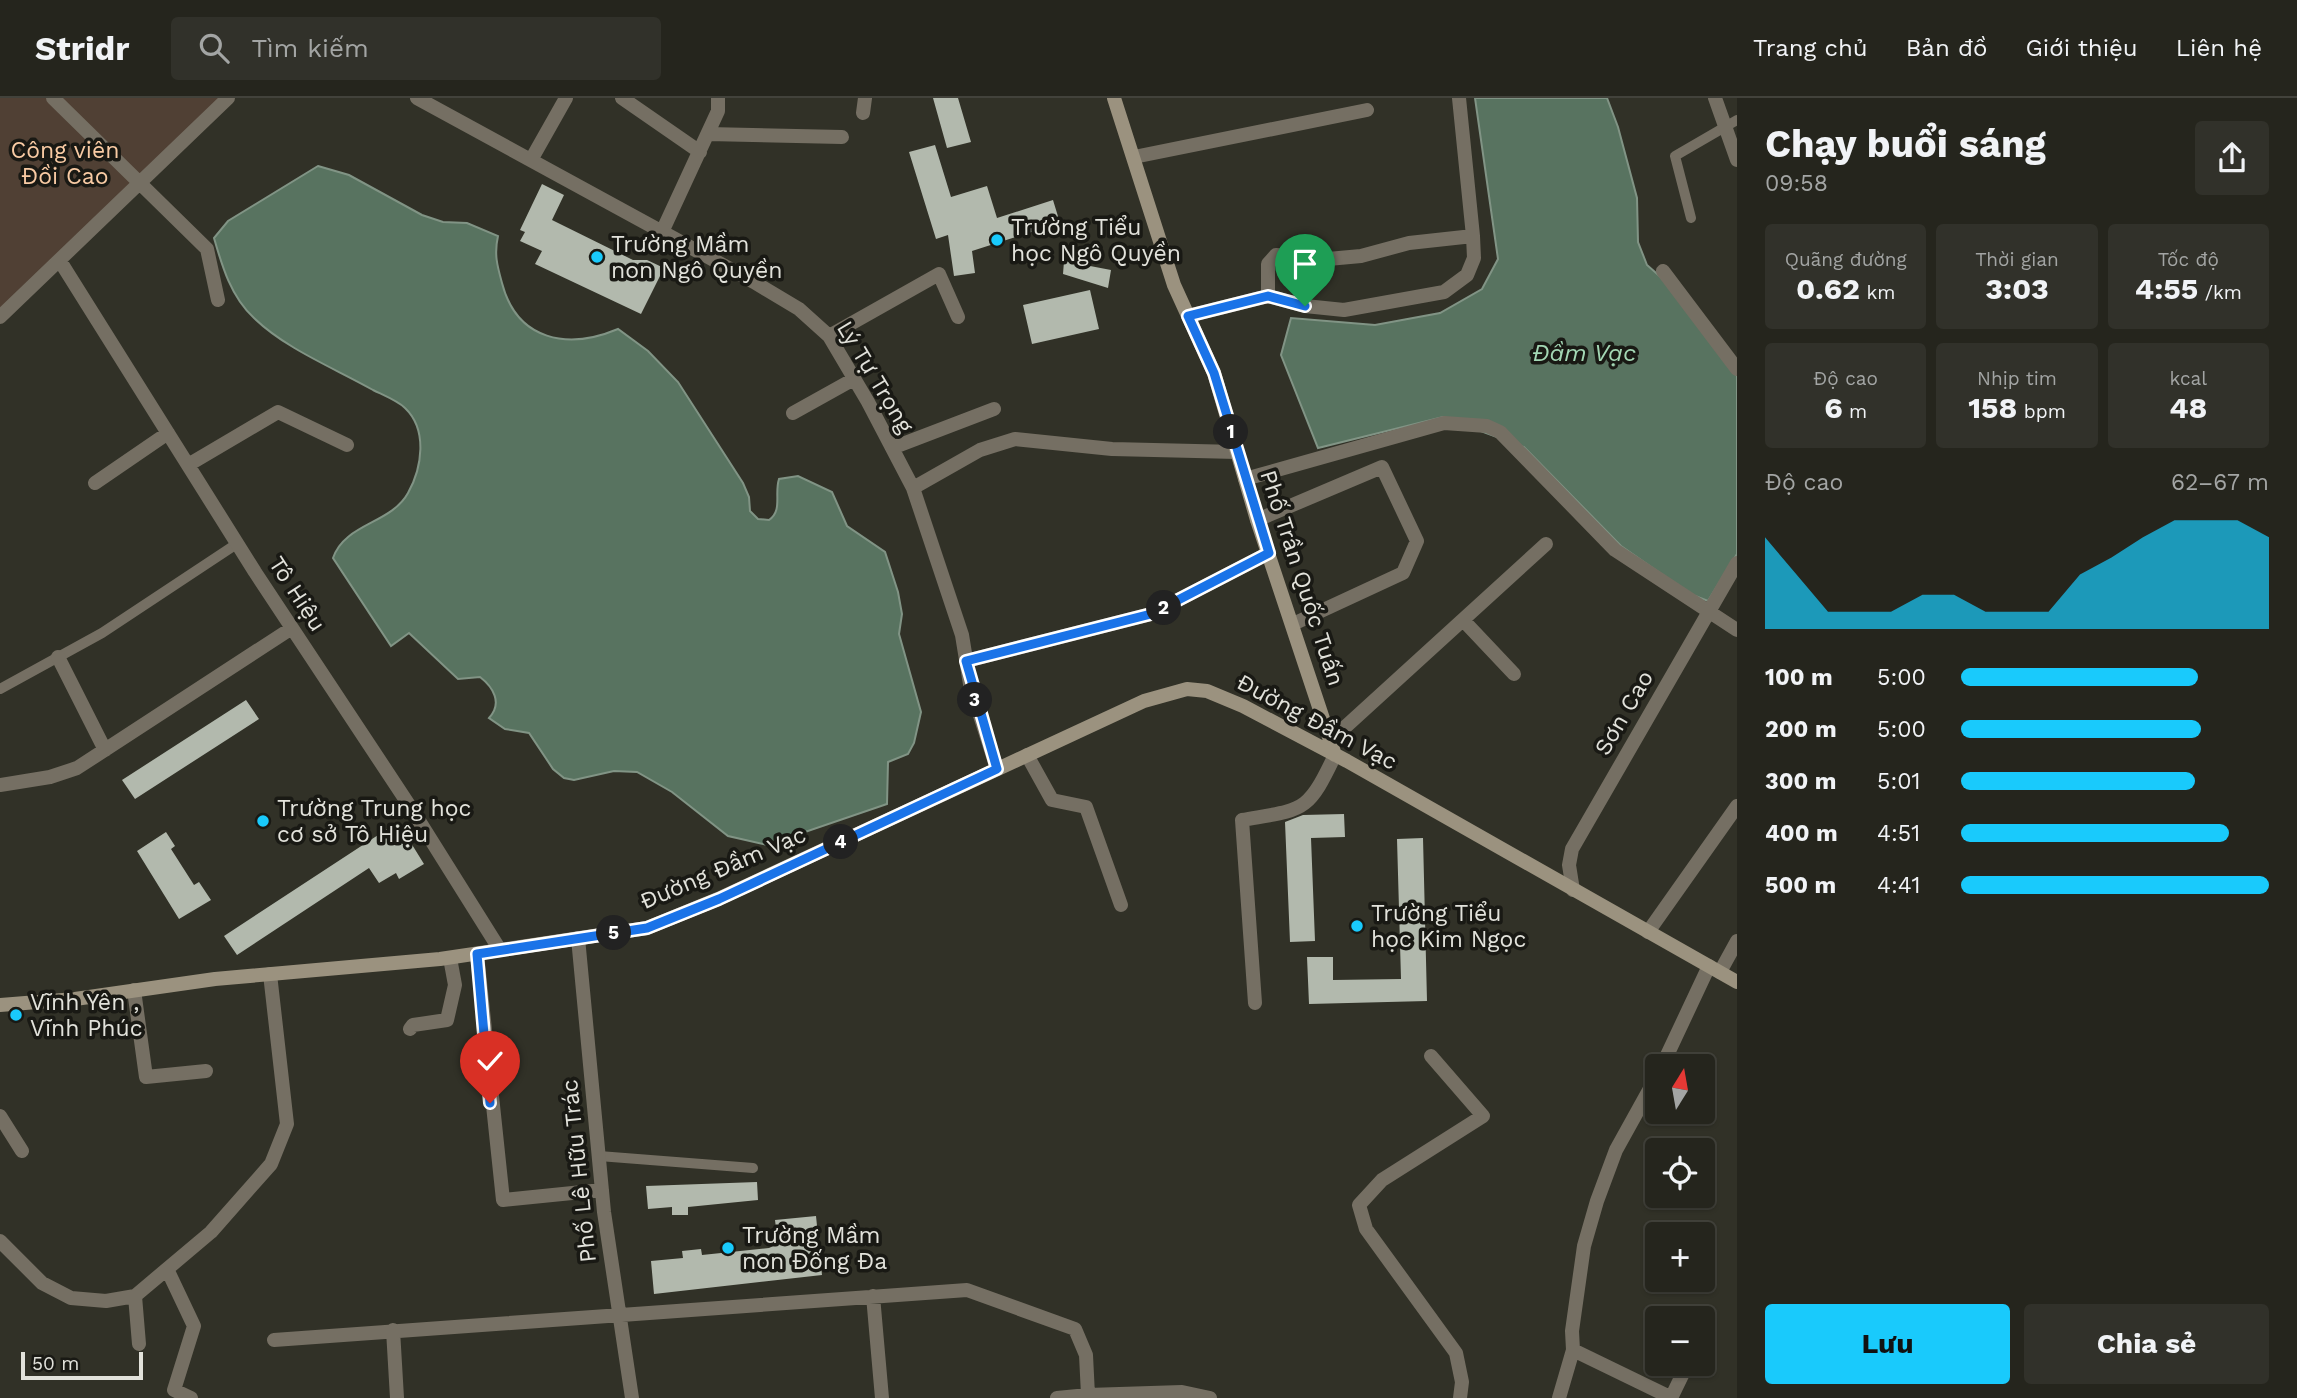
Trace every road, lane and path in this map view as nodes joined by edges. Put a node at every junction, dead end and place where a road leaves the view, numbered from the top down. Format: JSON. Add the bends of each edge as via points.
{"nodes":[{"id":1,"x":53,"y":98,"type":"edge"},
{"id":2,"x":228,"y":98,"type":"edge"},
{"id":3,"x":417,"y":98,"type":"edge"},
{"id":4,"x":566,"y":98,"type":"edge"},
{"id":5,"x":622,"y":98,"type":"edge"},
{"id":6,"x":718,"y":98,"type":"edge"},
{"id":7,"x":865,"y":98,"type":"edge"},
{"id":8,"x":1114,"y":98,"type":"edge"},
{"id":9,"x":1459,"y":98,"type":"edge"},
{"id":10,"x":1715,"y":98,"type":"edge"},
{"id":11,"x":1367,"y":110,"type":"dead end"},
{"id":12,"x":863,"y":113,"type":"dead end"},
{"id":13,"x":1731,"y":123,"type":"edge"},
{"id":14,"x":708,"y":134,"type":"junction"},
{"id":15,"x":842,"y":137,"type":"dead end"},
{"id":16,"x":699,"y":152,"type":"junction"},
{"id":17,"x":1134,"y":157,"type":"junction"},
{"id":18,"x":530,"y":160,"type":"junction"},
{"id":19,"x":1737,"y":160,"type":"edge"},
{"id":20,"x":140,"y":184,"type":"junction"},
{"id":21,"x":1691,"y":218,"type":"dead end"},
{"id":22,"x":662,"y":232,"type":"junction"},
{"id":23,"x":1473,"y":236,"type":"junction"},
{"id":24,"x":60,"y":261,"type":"junction"},
{"id":25,"x":1663,"y":271,"type":"dead end"},
{"id":26,"x":1268,"y":296,"type":"junction"},
{"id":27,"x":218,"y":300,"type":"dead end"},
{"id":28,"x":1188,"y":316,"type":"junction"},
{"id":29,"x":0,"y":317,"type":"edge"},
{"id":30,"x":958,"y":317,"type":"dead end"},
{"id":31,"x":829,"y":336,"type":"junction"},
{"id":32,"x":1737,"y":369,"type":"edge"},
{"id":33,"x":854,"y":379,"type":"junction"},
{"id":34,"x":994,"y":409,"type":"dead end"},
{"id":35,"x":793,"y":413,"type":"dead end"},
{"id":36,"x":168,"y":433,"type":"junction"},
{"id":37,"x":347,"y":445,"type":"dead end"},
{"id":38,"x":892,"y":448,"type":"junction"},
{"id":39,"x":1237,"y":452,"type":"junction"},
{"id":40,"x":188,"y":465,"type":"junction"},
{"id":41,"x":1245,"y":479,"type":"junction"},
{"id":42,"x":95,"y":483,"type":"dead end"},
{"id":43,"x":912,"y":488,"type":"junction"},
{"id":44,"x":1257,"y":520,"type":"junction"},
{"id":45,"x":238,"y":543,"type":"junction"},
{"id":46,"x":1546,"y":544,"type":"dead end"},
{"id":47,"x":1269,"y":553,"type":"junction"},
{"id":48,"x":1737,"y":563,"type":"edge"},
{"id":49,"x":1708,"y":612,"type":"junction"},
{"id":50,"x":1463,"y":620,"type":"junction"},
{"id":51,"x":1293,"y":624,"type":"junction"},
{"id":52,"x":292,"y":628,"type":"junction"},
{"id":53,"x":1737,"y":630,"type":"edge"},
{"id":54,"x":58,"y":657,"type":"junction"},
{"id":55,"x":966,"y":661,"type":"junction"},
{"id":56,"x":1514,"y":674,"type":"dead end"},
{"id":57,"x":0,"y":689,"type":"edge"},
{"id":58,"x":1331,"y":740,"type":"junction"},
{"id":59,"x":105,"y":750,"type":"junction"},
{"id":60,"x":1027,"y":755,"type":"junction"},
{"id":61,"x":1335,"y":755,"type":"junction"},
{"id":62,"x":997,"y":769,"type":"junction"},
{"id":63,"x":0,"y":785,"type":"edge"},
{"id":64,"x":1737,"y":806,"type":"edge"},
{"id":65,"x":1573,"y":890,"type":"junction"},
{"id":66,"x":1121,"y":905,"type":"dead end"},
{"id":67,"x":1648,"y":932,"type":"junction"},
{"id":68,"x":578,"y":938,"type":"junction"},
{"id":69,"x":1737,"y":942,"type":"edge"},
{"id":70,"x":500,"y":950,"type":"junction"},
{"id":71,"x":477,"y":954,"type":"junction"},
{"id":72,"x":450,"y":958,"type":"junction"},
{"id":73,"x":1714,"y":969,"type":"junction"},
{"id":74,"x":270,"y":974,"type":"junction"},
{"id":75,"x":1737,"y":982,"type":"edge"},
{"id":76,"x":134,"y":990,"type":"junction"},
{"id":77,"x":1255,"y":1003,"type":"dead end"},
{"id":78,"x":0,"y":1005,"type":"edge"},
{"id":79,"x":410,"y":1029,"type":"dead end"},
{"id":80,"x":1668,"y":1054,"type":"edge"},
{"id":81,"x":1431,"y":1056,"type":"dead end"},
{"id":82,"x":206,"y":1071,"type":"dead end"},
{"id":83,"x":1645,"y":1098,"type":"edge"},
{"id":84,"x":0,"y":1116,"type":"edge"},
{"id":85,"x":22,"y":1151,"type":"dead end"},
{"id":86,"x":599,"y":1156,"type":"junction"},
{"id":87,"x":753,"y":1168,"type":"dead end"},
{"id":88,"x":602,"y":1190,"type":"junction"},
{"id":89,"x":0,"y":1241,"type":"edge"},
{"id":90,"x":167,"y":1269,"type":"junction"},
{"id":91,"x":135,"y":1296,"type":"junction"},
{"id":92,"x":873,"y":1296,"type":"junction"},
{"id":93,"x":618,"y":1316,"type":"junction"},
{"id":94,"x":393,"y":1330,"type":"junction"},
{"id":95,"x":274,"y":1340,"type":"dead end"},
{"id":96,"x":139,"y":1344,"type":"dead end"},
{"id":97,"x":1573,"y":1350,"type":"junction"},
{"id":98,"x":1682,"y":1376,"type":"edge"},
{"id":99,"x":1088,"y":1395,"type":"junction"},
{"id":100,"x":191,"y":1398,"type":"edge"},
{"id":101,"x":397,"y":1398,"type":"edge"},
{"id":102,"x":632,"y":1398,"type":"edge"},
{"id":103,"x":883,"y":1398,"type":"edge"},
{"id":104,"x":1057,"y":1398,"type":"edge"},
{"id":105,"x":1210,"y":1398,"type":"edge"},
{"id":106,"x":1460,"y":1398,"type":"edge"},
{"id":107,"x":1559,"y":1398,"type":"edge"},
{"id":108,"x":1672,"y":1398,"type":"edge"}],
"edges":[{"from":1,"to":20,"type":"street"},
{"from":2,"to":20,"type":"street"},
{"from":3,"to":18,"type":"street","name":"Lý Tự Trọng"},
{"from":4,"to":18,"type":"street"},
{"from":5,"to":16,"type":"street"},
{"from":6,"to":14,"type":"street"},
{"from":7,"to":12,"type":"street"},
{"from":8,"to":17,"type":"street","name":"Phố Trần Quốc Tuấn"},
{"from":9,"to":23,"type":"street"},
{"from":10,"to":13,"type":"street"},
{"from":11,"to":17,"type":"street"},
{"from":13,"to":19,"type":"street"},
{"from":13,"to":21,"type":"lane","via":[[1675,156]]},
{"from":14,"to":15,"type":"street"},
{"from":14,"to":16,"type":"street"},
{"from":16,"to":22,"type":"street"},
{"from":17,"to":28,"type":"street","name":"Phố Trần Quốc Tuấn"},
{"from":18,"to":22,"type":"street","name":"Lý Tự Trọng"},
{"from":20,"to":24,"type":"street"},
{"from":20,"to":27,"type":"street","via":[[208,249]]},
{"from":22,"to":31,"type":"street","name":"Lý Tự Trọng","via":[[799,309]]},
{"from":23,"to":26,"type":"street","via":[[1409,243],[1362,256],[1276,255],[1268,264]]},
{"from":23,"to":26,"type":"street","via":[[1474,258],[1467,275],[1444,292],[1344,310]]},
{"from":24,"to":29,"type":"street"},
{"from":24,"to":36,"type":"street","name":"Tô Hiệu"},
{"from":25,"to":32,"type":"street"},
{"from":26,"to":28,"type":"street"},
{"from":28,"to":39,"type":"street","name":"Phố Trần Quốc Tuấn","via":[[1214,373]]},
{"from":30,"to":31,"type":"street","via":[[939,274]]},
{"from":31,"to":33,"type":"street","name":"Lý Tự Trọng"},
{"from":33,"to":35,"type":"street"},
{"from":33,"to":38,"type":"street","name":"Lý Tự Trọng"},
{"from":34,"to":38,"type":"street"},
{"from":36,"to":40,"type":"street","name":"Tô Hiệu"},
{"from":36,"to":42,"type":"street"},
{"from":37,"to":40,"type":"street","via":[[278,412]]},
{"from":38,"to":43,"type":"street","name":"Lý Tự Trọng"},
{"from":39,"to":41,"type":"street","name":"Phố Trần Quốc Tuấn"},
{"from":39,"to":43,"type":"street","via":[[1112,449],[1015,439],[980,450]]},
{"from":40,"to":45,"type":"street","name":"Tô Hiệu"},
{"from":41,"to":44,"type":"street","name":"Phố Trần Quốc Tuấn"},
{"from":41,"to":49,"type":"street","via":[[1444,424],[1487,426],[1500,432],[1615,551]]},
{"from":43,"to":55,"type":"street","name":"Lý Tự Trọng","via":[[962,635]]},
{"from":44,"to":47,"type":"street","name":"Phố Trần Quốc Tuấn"},
{"from":44,"to":51,"type":"street","via":[[1382,467],[1417,541],[1403,573]]},
{"from":45,"to":52,"type":"street","name":"Tô Hiệu"},
{"from":45,"to":54,"type":"lane"},
{"from":46,"to":50,"type":"street"},
{"from":47,"to":51,"type":"street","name":"Phố Trần Quốc Tuấn"},
{"from":47,"to":55,"type":"street","via":[[1151,614]]},
{"from":48,"to":49,"type":"street","name":"Sơn Cao"},
{"from":49,"to":53,"type":"street"},
{"from":49,"to":65,"type":"street","name":"Sơn Cao","via":[[1572,849]]},
{"from":50,"to":56,"type":"street"},
{"from":50,"to":58,"type":"street"},
{"from":51,"to":58,"type":"street","name":"Phố Trần Quốc Tuấn"},
{"from":52,"to":59,"type":"street"},
{"from":52,"to":70,"type":"street","name":"Tô Hiệu"},
{"from":54,"to":57,"type":"lane"},
{"from":54,"to":59,"type":"street"},
{"from":55,"to":62,"type":"street","name":"Lý Tự Trọng"},
{"from":58,"to":61,"type":"street","name":"Phố Trần Quốc Tuấn"},
{"from":59,"to":63,"type":"street","via":[[77,768],[50,777]]},
{"from":60,"to":61,"type":"street","name":"Đường Đầm Vạc","via":[[1144,701],[1187,689],[1231,701]]},
{"from":60,"to":62,"type":"street","name":"Đường Đầm Vạc"},
{"from":60,"to":66,"type":"street","via":[[1052,800],[1086,807]]},
{"from":61,"to":65,"type":"street","name":"Đường Đầm Vạc"},
{"from":61,"to":77,"type":"street","via":[[1319,789],[1299,810],[1242,820]]},
{"from":62,"to":68,"type":"street","name":"Đường Đầm Vạc","via":[[719,899],[647,928]]},
{"from":64,"to":67,"type":"street"},
{"from":65,"to":67,"type":"street","name":"Đường Đầm Vạc"},
{"from":67,"to":73,"type":"street","name":"Đường Đầm Vạc"},
{"from":68,"to":70,"type":"street","name":"Đường Đầm Vạc"},
{"from":68,"to":86,"type":"street","name":"Phố Lê Hữu Trác"},
{"from":69,"to":73,"type":"street"},
{"from":70,"to":71,"type":"street","name":"Đường Đầm Vạc"},
{"from":71,"to":72,"type":"street","name":"Đường Đầm Vạc"},
{"from":71,"to":88,"type":"street","via":[[503,1200]]},
{"from":72,"to":74,"type":"street","name":"Đường Đầm Vạc"},
{"from":72,"to":79,"type":"street","via":[[455,985],[447,1020]]},
{"from":73,"to":75,"type":"street","name":"Đường Đầm Vạc"},
{"from":73,"to":80,"type":"street"},
{"from":74,"to":76,"type":"street","name":"Đường Đầm Vạc"},
{"from":74,"to":90,"type":"street","via":[[285,1086],[287,1124],[282,1143],[271,1164],[211,1232]]},
{"from":76,"to":78,"type":"street","name":"Đường Đầm Vạc"},
{"from":76,"to":82,"type":"street","via":[[146,1077]]},
{"from":81,"to":106,"type":"street","via":[[1483,1115],[1382,1180],[1359,1205],[1366,1229],[1456,1353]]},
{"from":83,"to":97,"type":"street","via":[[1616,1150],[1584,1246]]},
{"from":84,"to":85,"type":"street"},
{"from":86,"to":87,"type":"lane"},
{"from":86,"to":88,"type":"street","name":"Phố Lê Hữu Trác"},
{"from":88,"to":93,"type":"street","name":"Phố Lê Hữu Trác"},
{"from":89,"to":91,"type":"street","via":[[42,1283],[71,1298],[106,1301]]},
{"from":90,"to":91,"type":"street"},
{"from":90,"to":100,"type":"street","via":[[194,1326],[174,1390]]},
{"from":91,"to":96,"type":"street"},
{"from":92,"to":93,"type":"street"},
{"from":92,"to":99,"type":"street","via":[[967,1290],[1075,1329],[1086,1355]]},
{"from":92,"to":103,"type":"street"},
{"from":93,"to":94,"type":"street"},
{"from":93,"to":102,"type":"street","name":"Phố Lê Hữu Trác"},
{"from":94,"to":95,"type":"street"},
{"from":94,"to":101,"type":"street"},
{"from":97,"to":107,"type":"street"},
{"from":97,"to":108,"type":"street"},
{"from":98,"to":108,"type":"street"},
{"from":99,"to":104,"type":"street"},
{"from":99,"to":105,"type":"street","via":[[1182,1392]]}]}
